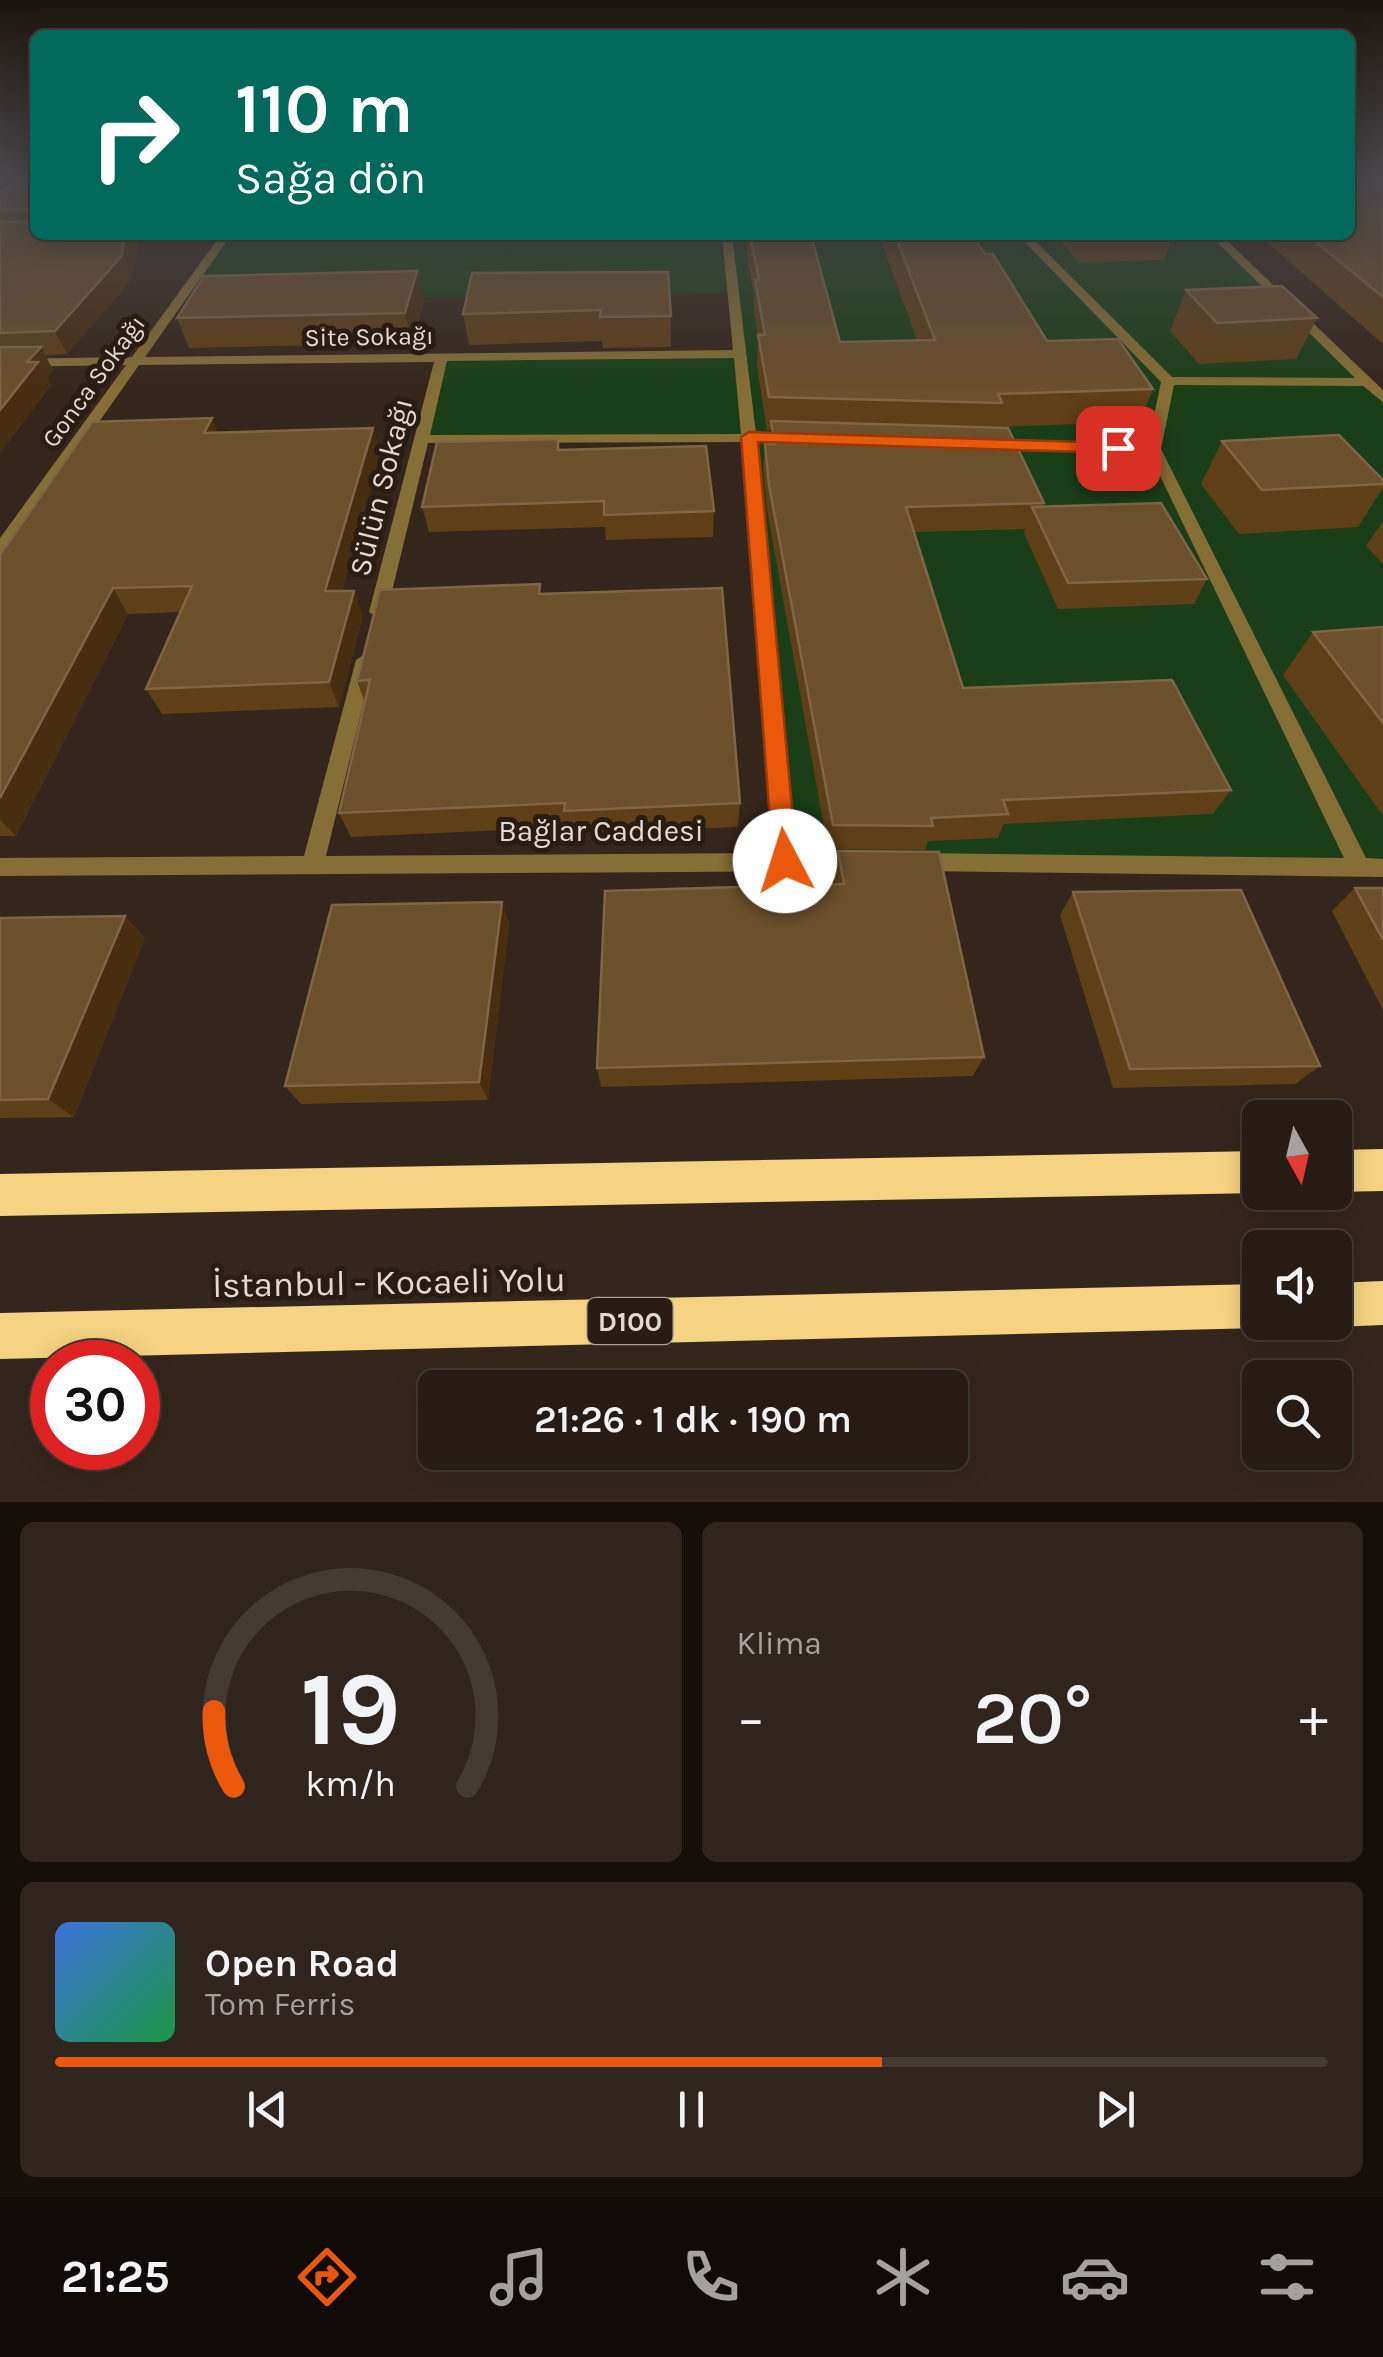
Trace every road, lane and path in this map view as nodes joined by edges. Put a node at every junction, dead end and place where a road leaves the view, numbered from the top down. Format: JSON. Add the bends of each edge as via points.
{"nodes":[{"id":1,"x":214,"y":252,"type":"edge"},
{"id":2,"x":729,"y":252,"type":"edge"},
{"id":3,"x":1040,"y":252,"type":"edge"},
{"id":4,"x":1233,"y":252,"type":"edge"},
{"id":5,"x":738,"y":354,"type":"junction"},
{"id":6,"x":442,"y":357,"type":"junction"},
{"id":7,"x":0,"y":363,"type":"edge"},
{"id":8,"x":133,"y":364,"type":"junction"},
{"id":9,"x":1168,"y":382,"type":"junction"},
{"id":10,"x":1367,"y":382,"type":"junction"},
{"id":11,"x":1383,"y":398,"type":"edge"},
{"id":12,"x":749,"y":437,"type":"junction"},
{"id":13,"x":422,"y":439,"type":"junction"},
{"id":14,"x":807,"y":439,"type":"edge"},
{"id":15,"x":980,"y":444,"type":"edge"},
{"id":16,"x":1154,"y":449,"type":"junction"},
{"id":17,"x":0,"y":550,"type":"edge"},
{"id":18,"x":372,"y":632,"type":"edge"},
{"id":19,"x":368,"y":651,"type":"edge"},
{"id":20,"x":785,"y":861,"type":"junction"},
{"id":21,"x":314,"y":862,"type":"junction"},
{"id":22,"x":0,"y":867,"type":"edge"},
{"id":23,"x":1359,"y":868,"type":"junction"},
{"id":24,"x":1383,"y":868,"type":"edge"},
{"id":25,"x":1383,"y":1170,"type":"edge"},
{"id":26,"x":1352,"y":1171,"type":"edge"},
{"id":27,"x":1242,"y":1172,"type":"edge"},
{"id":28,"x":0,"y":1196,"type":"edge"},
{"id":29,"x":1352,"y":1304,"type":"edge"},
{"id":30,"x":1383,"y":1304,"type":"edge"},
{"id":31,"x":1242,"y":1306,"type":"edge"},
{"id":32,"x":0,"y":1336,"type":"edge"}],
"edges":[{"from":1,"to":8,"type":"street","name":"Gonca Sokağı"},
{"from":2,"to":5,"type":"street"},
{"from":3,"to":9,"type":"street"},
{"from":4,"to":10,"type":"street"},
{"from":5,"to":6,"type":"street","name":"Site Sokağı"},
{"from":5,"to":12,"type":"street"},
{"from":6,"to":8,"type":"street","name":"Site Sokağı"},
{"from":6,"to":13,"type":"street","name":"Sülün Sokağı"},
{"from":7,"to":8,"type":"street","name":"Site Sokağı"},
{"from":8,"to":17,"type":"street","name":"Gonca Sokağı"},
{"from":9,"to":10,"type":"street"},
{"from":9,"to":16,"type":"street"},
{"from":10,"to":11,"type":"street"},
{"from":12,"to":13,"type":"street"},
{"from":12,"to":14,"type":"street"},
{"from":12,"to":20,"type":"street"},
{"from":13,"to":18,"type":"street","name":"Sülün Sokağı"},
{"from":15,"to":16,"type":"street"},
{"from":16,"to":23,"type":"street"},
{"from":19,"to":21,"type":"street"},
{"from":20,"to":21,"type":"street","name":"Bağlar Caddesi"},
{"from":20,"to":23,"type":"street","name":"Bağlar Caddesi"},
{"from":21,"to":22,"type":"street","name":"Bağlar Caddesi"},
{"from":23,"to":24,"type":"street","name":"Bağlar Caddesi"},
{"from":25,"to":26,"type":"highway"},
{"from":27,"to":28,"type":"highway"},
{"from":29,"to":30,"type":"highway"},
{"from":31,"to":32,"type":"highway","name":"İstanbul - Kocaeli Yolu","number":"D100"}]}
